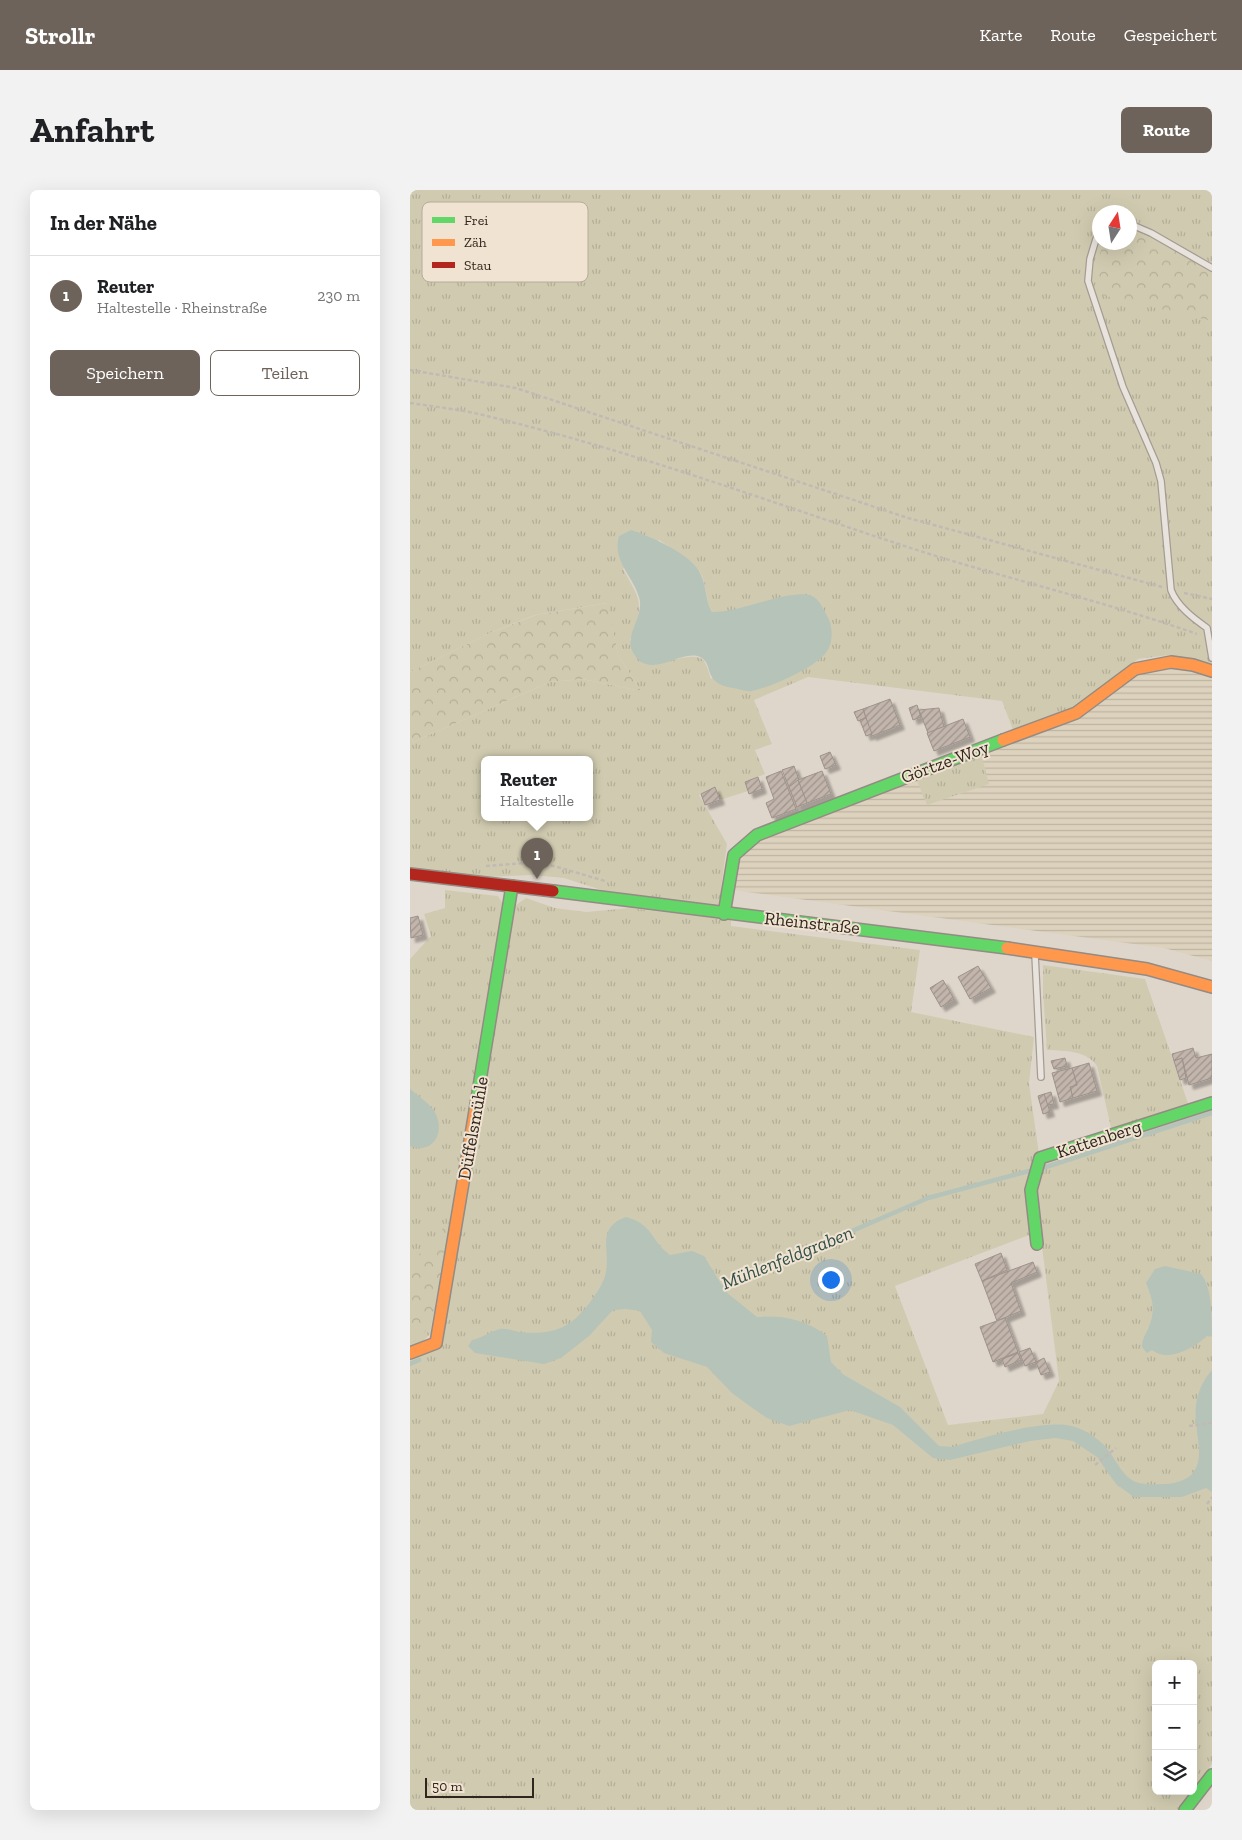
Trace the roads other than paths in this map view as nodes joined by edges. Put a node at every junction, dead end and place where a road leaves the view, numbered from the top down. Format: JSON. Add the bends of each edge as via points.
{"nodes":[{"id":1,"x":1137,"y":227,"type":"edge"},
{"id":2,"x":1094,"y":250,"type":"edge"},
{"id":3,"x":1212,"y":268,"type":"edge"},
{"id":4,"x":1210,"y":628,"type":"edge"},
{"id":5,"x":1212,"y":658,"type":"edge"},
{"id":6,"x":1212,"y":671,"type":"edge"},
{"id":7,"x":410,"y":874,"type":"edge"},
{"id":8,"x":512,"y":886,"type":"junction"},
{"id":9,"x":724,"y":914,"type":"junction"},
{"id":10,"x":1034,"y":953,"type":"junction"},
{"id":11,"x":1212,"y":987,"type":"edge"},
{"id":12,"x":1041,"y":1077,"type":"dead end"},
{"id":13,"x":1212,"y":1103,"type":"edge"},
{"id":14,"x":1037,"y":1244,"type":"dead end"},
{"id":15,"x":410,"y":1353,"type":"edge"},
{"id":16,"x":1212,"y":1775,"type":"edge"},
{"id":17,"x":1185,"y":1810,"type":"edge"}],
"edges":[{"from":1,"to":3,"type":"lane"},
{"from":2,"to":4,"type":"lane","via":[[1088,282],[1111,354],[1161,481],[1174,600]]},
{"from":4,"to":5,"type":"lane"},
{"from":6,"to":9,"type":"street","name":"Görtze-Woy","via":[[1170,662],[1135,669],[1076,713],[757,835],[734,855]]},
{"from":7,"to":8,"type":"street","name":"Rheinstraße"},
{"from":8,"to":9,"type":"street","name":"Rheinstraße"},
{"from":8,"to":15,"type":"street","name":"Düffelsmühle","via":[[436,1343]]},
{"from":9,"to":10,"type":"street","name":"Rheinstraße","via":[[869,928]]},
{"from":10,"to":11,"type":"street","name":"Rheinstraße","via":[[1147,968]]},
{"from":10,"to":12,"type":"lane"},
{"from":13,"to":14,"type":"street","name":"Kattenberg","via":[[1040,1158],[1031,1190]]},
{"from":16,"to":17,"type":"street"}]}
